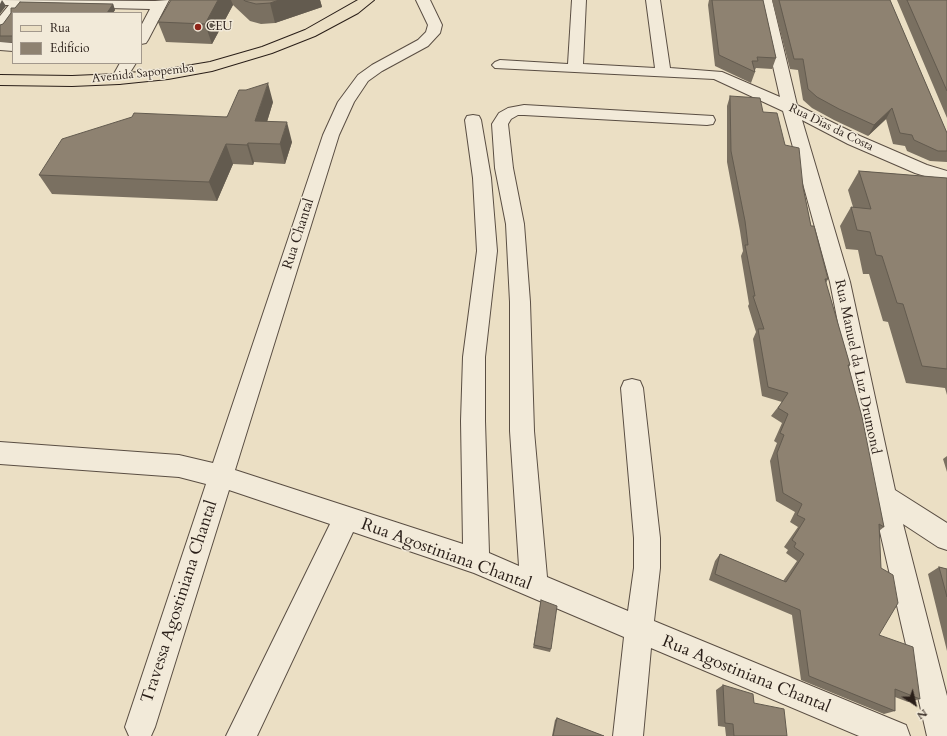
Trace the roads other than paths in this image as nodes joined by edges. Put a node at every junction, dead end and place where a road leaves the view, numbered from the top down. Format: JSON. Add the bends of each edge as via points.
{"nodes":[{"id":1,"x":367,"y":0,"type":"edge"},
{"id":2,"x":423,"y":0,"type":"edge"},
{"id":3,"x":579,"y":0,"type":"edge"},
{"id":4,"x":653,"y":0,"type":"edge"},
{"id":5,"x":765,"y":0,"type":"edge"},
{"id":6,"x":0,"y":1,"type":"edge"},
{"id":7,"x":19,"y":1,"type":"edge"},
{"id":8,"x":160,"y":2,"type":"edge"},
{"id":9,"x":125,"y":8,"type":"edge"},
{"id":10,"x":0,"y":26,"type":"edge"},
{"id":11,"x":142,"y":38,"type":"edge"},
{"id":12,"x":0,"y":46,"type":"edge"},
{"id":13,"x":12,"y":47,"type":"edge"},
{"id":14,"x":127,"y":64,"type":"edge"},
{"id":15,"x":500,"y":65,"type":"dead end"},
{"id":16,"x":575,"y":69,"type":"junction"},
{"id":17,"x":663,"y":73,"type":"junction"},
{"id":18,"x":119,"y":79,"type":"junction"},
{"id":19,"x":0,"y":80,"type":"edge"},
{"id":20,"x":790,"y":108,"type":"junction"},
{"id":21,"x":473,"y":120,"type":"dead end"},
{"id":22,"x":707,"y":120,"type":"dead end"},
{"id":23,"x":947,"y":178,"type":"edge"},
{"id":24,"x":632,"y":388,"type":"dead end"},
{"id":25,"x":0,"y":453,"type":"edge"},
{"id":26,"x":221,"y":476,"type":"junction"},
{"id":27,"x":884,"y":497,"type":"junction"},
{"id":28,"x":346,"y":519,"type":"junction"},
{"id":29,"x":947,"y":538,"type":"edge"},
{"id":30,"x":476,"y":561,"type":"junction"},
{"id":31,"x":534,"y":586,"type":"junction"},
{"id":32,"x":639,"y":631,"type":"junction"},
{"id":33,"x":140,"y":727,"type":"dead end"},
{"id":34,"x":241,"y":736,"type":"edge"},
{"id":35,"x":628,"y":736,"type":"edge"},
{"id":36,"x":895,"y":736,"type":"edge"},
{"id":37,"x":942,"y":736,"type":"edge"}],
"edges":[{"from":1,"to":18,"type":"main road","name":"Avenida Sapopemba","via":[[328,24],[267,50],[212,66]]},
{"from":2,"to":26,"type":"street","name":"Rua Chantal","via":[[435,25],[433,33],[423,43],[362,78],[346,102],[331,135]]},
{"from":3,"to":16,"type":"street"},
{"from":4,"to":17,"type":"street"},
{"from":5,"to":20,"type":"street","name":"Rua Manuel da Luz Drumond"},
{"from":6,"to":7,"type":"street"},
{"from":7,"to":9,"type":"street"},
{"from":7,"to":10,"type":"street"},
{"from":8,"to":9,"type":"street"},
{"from":8,"to":11,"type":"street"},
{"from":12,"to":13,"type":"street"},
{"from":14,"to":18,"type":"street"},
{"from":15,"to":16,"type":"street"},
{"from":16,"to":17,"type":"street"},
{"from":17,"to":20,"type":"street","name":"Rua Dias da Costa","via":[[716,75]]},
{"from":18,"to":19,"type":"main road","name":"Avenida Sapopemba"},
{"from":20,"to":23,"type":"street","name":"Rua Dias da Costa","via":[[854,140]]},
{"from":20,"to":27,"type":"street","name":"Rua Manuel da Luz Drumond","via":[[840,282]]},
{"from":21,"to":30,"type":"street","via":[[482,178],[487,251],[474,357]]},
{"from":22,"to":31,"type":"street","via":[[524,110],[514,111],[505,116],[500,124],[504,168],[515,224],[520,302],[522,431]]},
{"from":24,"to":32,"type":"street","via":[[647,538],[647,568]]},
{"from":25,"to":26,"type":"street","name":"Rua Agostiniana Chantal","via":[[179,466]]},
{"from":26,"to":28,"type":"street","name":"Rua Agostiniana Chantal"},
{"from":26,"to":33,"type":"street","name":"Travessa Agostiniana Chantal"},
{"from":27,"to":29,"type":"street"},
{"from":27,"to":37,"type":"street","name":"Rua Manuel da Luz Drumond"},
{"from":28,"to":30,"type":"street","name":"Rua Agostiniana Chantal"},
{"from":28,"to":34,"type":"street"},
{"from":30,"to":31,"type":"street","name":"Rua Agostiniana Chantal"},
{"from":31,"to":32,"type":"street","name":"Rua Agostiniana Chantal"},
{"from":32,"to":35,"type":"street"},
{"from":32,"to":36,"type":"street","name":"Rua Agostiniana Chantal"}]}
